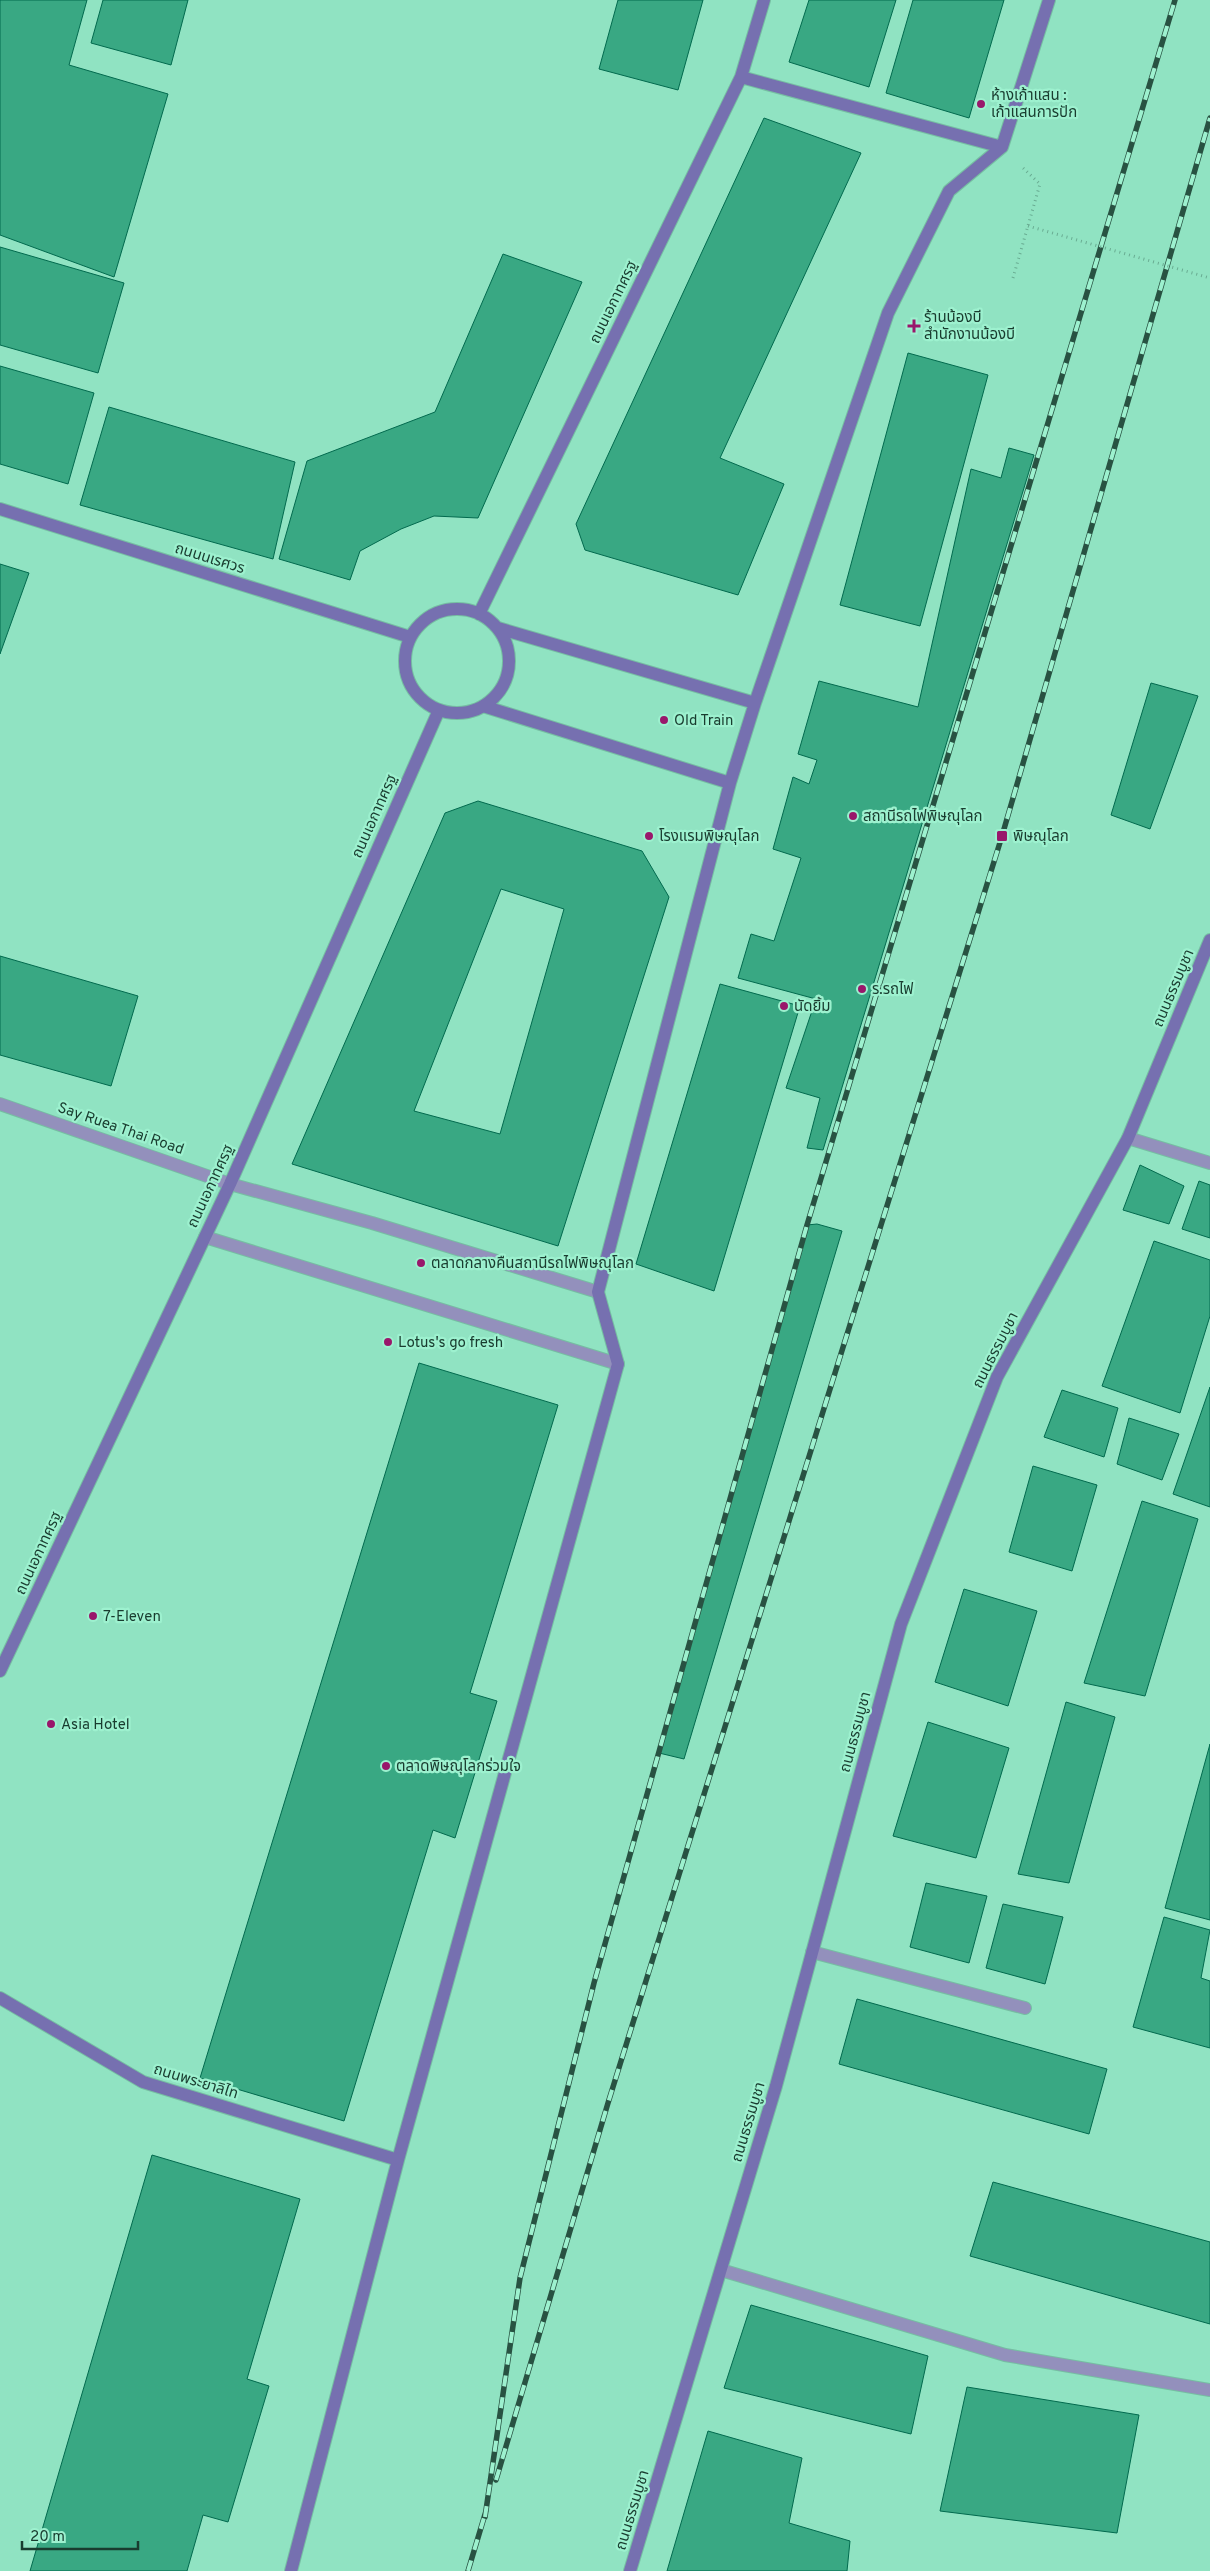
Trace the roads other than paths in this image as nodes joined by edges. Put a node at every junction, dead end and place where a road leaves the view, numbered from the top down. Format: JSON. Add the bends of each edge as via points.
{"nodes":[{"id":1,"x":764,"y":0,"type":"edge"},
{"id":2,"x":1049,"y":0,"type":"edge"},
{"id":3,"x":741,"y":77,"type":"junction"},
{"id":4,"x":1002,"y":147,"type":"junction"},
{"id":5,"x":0,"y":509,"type":"edge"},
{"id":6,"x":479,"y":614,"type":"junction"},
{"id":7,"x":498,"y":628,"type":"junction"},
{"id":8,"x":410,"y":638,"type":"junction"},
{"id":9,"x":755,"y":703,"type":"junction"},
{"id":10,"x":483,"y":706,"type":"junction"},
{"id":11,"x":439,"y":710,"type":"junction"},
{"id":12,"x":730,"y":782,"type":"junction"},
{"id":13,"x":1210,"y":940,"type":"edge"},
{"id":14,"x":0,"y":1104,"type":"edge"},
{"id":15,"x":1128,"y":1138,"type":"junction"},
{"id":16,"x":1210,"y":1163,"type":"edge"},
{"id":17,"x":230,"y":1184,"type":"junction"},
{"id":18,"x":205,"y":1237,"type":"junction"},
{"id":19,"x":598,"y":1292,"type":"junction"},
{"id":20,"x":618,"y":1364,"type":"junction"},
{"id":21,"x":0,"y":1671,"type":"edge"},
{"id":22,"x":812,"y":1952,"type":"junction"},
{"id":23,"x":0,"y":1998,"type":"edge"},
{"id":24,"x":1025,"y":2008,"type":"dead end"},
{"id":25,"x":398,"y":2160,"type":"junction"},
{"id":26,"x":721,"y":2270,"type":"junction"},
{"id":27,"x":1210,"y":2390,"type":"edge"},
{"id":28,"x":292,"y":2571,"type":"edge"},
{"id":29,"x":630,"y":2571,"type":"edge"}],
"edges":[{"from":1,"to":3,"type":"main road","name":"ถนนเอกาทศรฐ"},
{"from":2,"to":4,"type":"main road"},
{"from":3,"to":4,"type":"main road"},
{"from":3,"to":6,"type":"main road","name":"ถนนเอกาทศรฐ"},
{"from":4,"to":9,"type":"main road","via":[[949,191],[888,313]]},
{"from":5,"to":8,"type":"main road","name":"ถนนนเรศวร"},
{"from":6,"to":7,"type":"main road"},
{"from":6,"to":8,"type":"main road","via":[[447,609],[419,624]]},
{"from":7,"to":9,"type":"main road"},
{"from":7,"to":10,"type":"main road","via":[[506,644],[509,662],[506,679],[497,695]]},
{"from":8,"to":11,"type":"main road","via":[[404,654],[405,672],[423,702]]},
{"from":9,"to":12,"type":"main road"},
{"from":10,"to":11,"type":"main road","via":[[453,714]]},
{"from":10,"to":12,"type":"main road"},
{"from":11,"to":17,"type":"main road","name":"ถนนเอกาทศรฐ"},
{"from":12,"to":19,"type":"main road"},
{"from":13,"to":15,"type":"main road","name":"ถนนธรรมบูชา"},
{"from":14,"to":17,"type":"street","name":"Say Ruea Thai Road"},
{"from":15,"to":16,"type":"street"},
{"from":15,"to":22,"type":"main road","name":"ถนนธรรมบูชา","via":[[997,1377],[901,1624]]},
{"from":17,"to":18,"type":"main road","name":"ถนนเอกาทศรฐ"},
{"from":17,"to":19,"type":"street","name":"Say Ruea Thai Road","via":[[372,1223]]},
{"from":18,"to":20,"type":"street"},
{"from":18,"to":21,"type":"main road","name":"ถนนเอกาทศรฐ"},
{"from":19,"to":20,"type":"main road"},
{"from":20,"to":25,"type":"main road"},
{"from":22,"to":24,"type":"street"},
{"from":22,"to":26,"type":"main road","name":"ถนนธรรมบูชา"},
{"from":23,"to":25,"type":"main road","name":"ถนนพระยาลิไท","via":[[143,2082]]},
{"from":25,"to":28,"type":"main road"},
{"from":26,"to":27,"type":"street","via":[[1005,2355]]},
{"from":26,"to":29,"type":"main road","name":"ถนนธรรมบูชา"}]}
